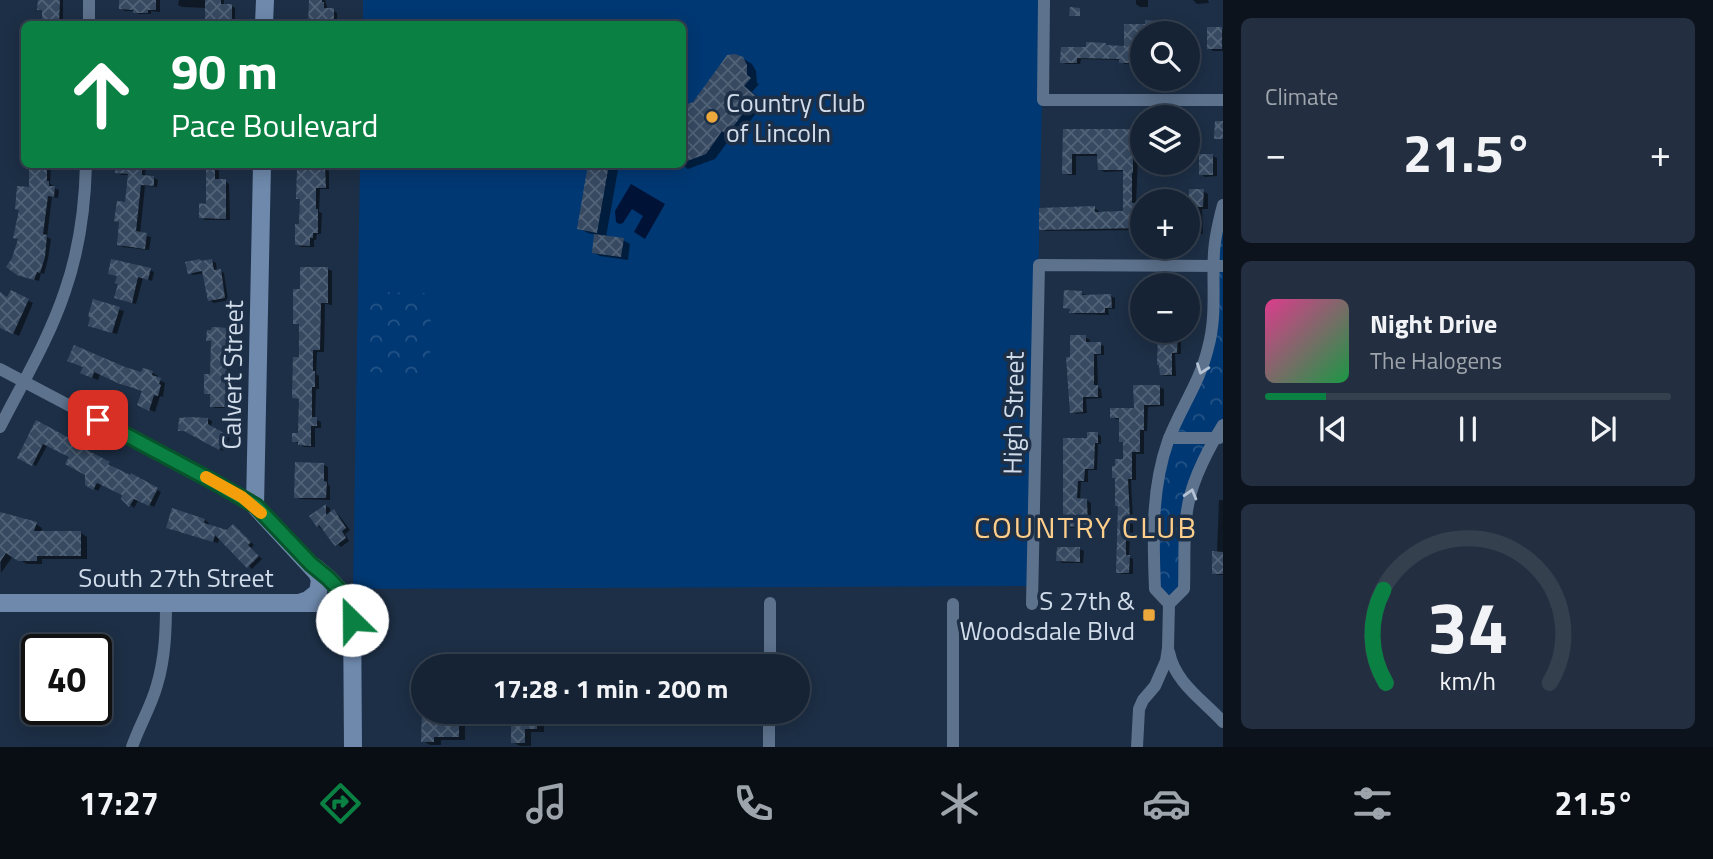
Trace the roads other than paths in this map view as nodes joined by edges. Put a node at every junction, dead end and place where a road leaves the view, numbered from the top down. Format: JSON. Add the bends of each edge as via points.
{"nodes":[{"id":1,"x":89,"y":0,"type":"edge"},
{"id":2,"x":265,"y":0,"type":"edge"},
{"id":3,"x":1044,"y":0,"type":"edge"},
{"id":4,"x":89,"y":21,"type":"edge"},
{"id":5,"x":264,"y":21,"type":"edge"},
{"id":6,"x":1223,"y":100,"type":"edge"},
{"id":7,"x":86,"y":168,"type":"edge"},
{"id":8,"x":262,"y":168,"type":"edge"},
{"id":9,"x":1223,"y":205,"type":"edge"},
{"id":10,"x":1218,"y":266,"type":"edge"},
{"id":11,"x":0,"y":369,"type":"edge"},
{"id":12,"x":23,"y":381,"type":"junction"},
{"id":13,"x":1223,"y":425,"type":"edge"},
{"id":14,"x":0,"y":427,"type":"edge"},
{"id":15,"x":1169,"y":438,"type":"junction"},
{"id":16,"x":1219,"y":438,"type":"edge"},
{"id":17,"x":256,"y":506,"type":"junction"},
{"id":18,"x":311,"y":564,"type":"junction"},
{"id":19,"x":0,"y":603,"type":"edge"},
{"id":20,"x":166,"y":603,"type":"junction"},
{"id":21,"x":299,"y":603,"type":"junction"},
{"id":22,"x":352,"y":603,"type":"junction"},
{"id":23,"x":770,"y":603,"type":"dead end"},
{"id":24,"x":953,"y":604,"type":"dead end"},
{"id":25,"x":1032,"y":604,"type":"dead end"},
{"id":26,"x":1168,"y":604,"type":"junction"},
{"id":27,"x":1168,"y":648,"type":"junction"},
{"id":28,"x":769,"y":654,"type":"edge"},
{"id":29,"x":1223,"y":722,"type":"edge"},
{"id":30,"x":769,"y":724,"type":"edge"},
{"id":31,"x":132,"y":747,"type":"edge"},
{"id":32,"x":353,"y":747,"type":"edge"},
{"id":33,"x":769,"y":747,"type":"edge"},
{"id":34,"x":953,"y":747,"type":"edge"},
{"id":35,"x":1137,"y":747,"type":"edge"}],
"edges":[{"from":1,"to":4,"type":"street"},
{"from":2,"to":5,"type":"street"},
{"from":3,"to":6,"type":"street","via":[[1042,100]]},
{"from":7,"to":12,"type":"street","via":[[70,274]]},
{"from":8,"to":17,"type":"street","name":"Calvert Street"},
{"from":9,"to":10,"type":"street","via":[[1217,230]]},
{"from":10,"to":15,"type":"street","one_way":true,"via":[[1208,348],[1194,390]]},
{"from":10,"to":25,"type":"street","name":"High Street","via":[[1039,265]]},
{"from":11,"to":12,"type":"street"},
{"from":12,"to":14,"type":"street"},
{"from":12,"to":17,"type":"street"},
{"from":13,"to":16,"type":"street"},
{"from":15,"to":16,"type":"street"},
{"from":15,"to":26,"type":"street","via":[[1157,485],[1154,524],[1155,589]]},
{"from":26,"to":16,"type":"street","one_way":true,"via":[[1184,589],[1187,510],[1193,486]]},
{"from":17,"to":18,"type":"street"},
{"from":18,"to":21,"type":"street","via":[[320,580],[319,589]]},
{"from":18,"to":22,"type":"street"},
{"from":19,"to":20,"type":"street","name":"South 27th Street"},
{"from":20,"to":21,"type":"street","name":"South 27th Street"},
{"from":20,"to":31,"type":"street","via":[[163,663]]},
{"from":21,"to":22,"type":"street","name":"South 27th Street"},
{"from":22,"to":32,"type":"street"},
{"from":23,"to":28,"type":"street"},
{"from":24,"to":34,"type":"street"},
{"from":26,"to":27,"type":"street"},
{"from":27,"to":29,"type":"street","via":[[1181,681]]},
{"from":27,"to":35,"type":"street","via":[[1162,674],[1139,709]]},
{"from":30,"to":33,"type":"street"}]}
